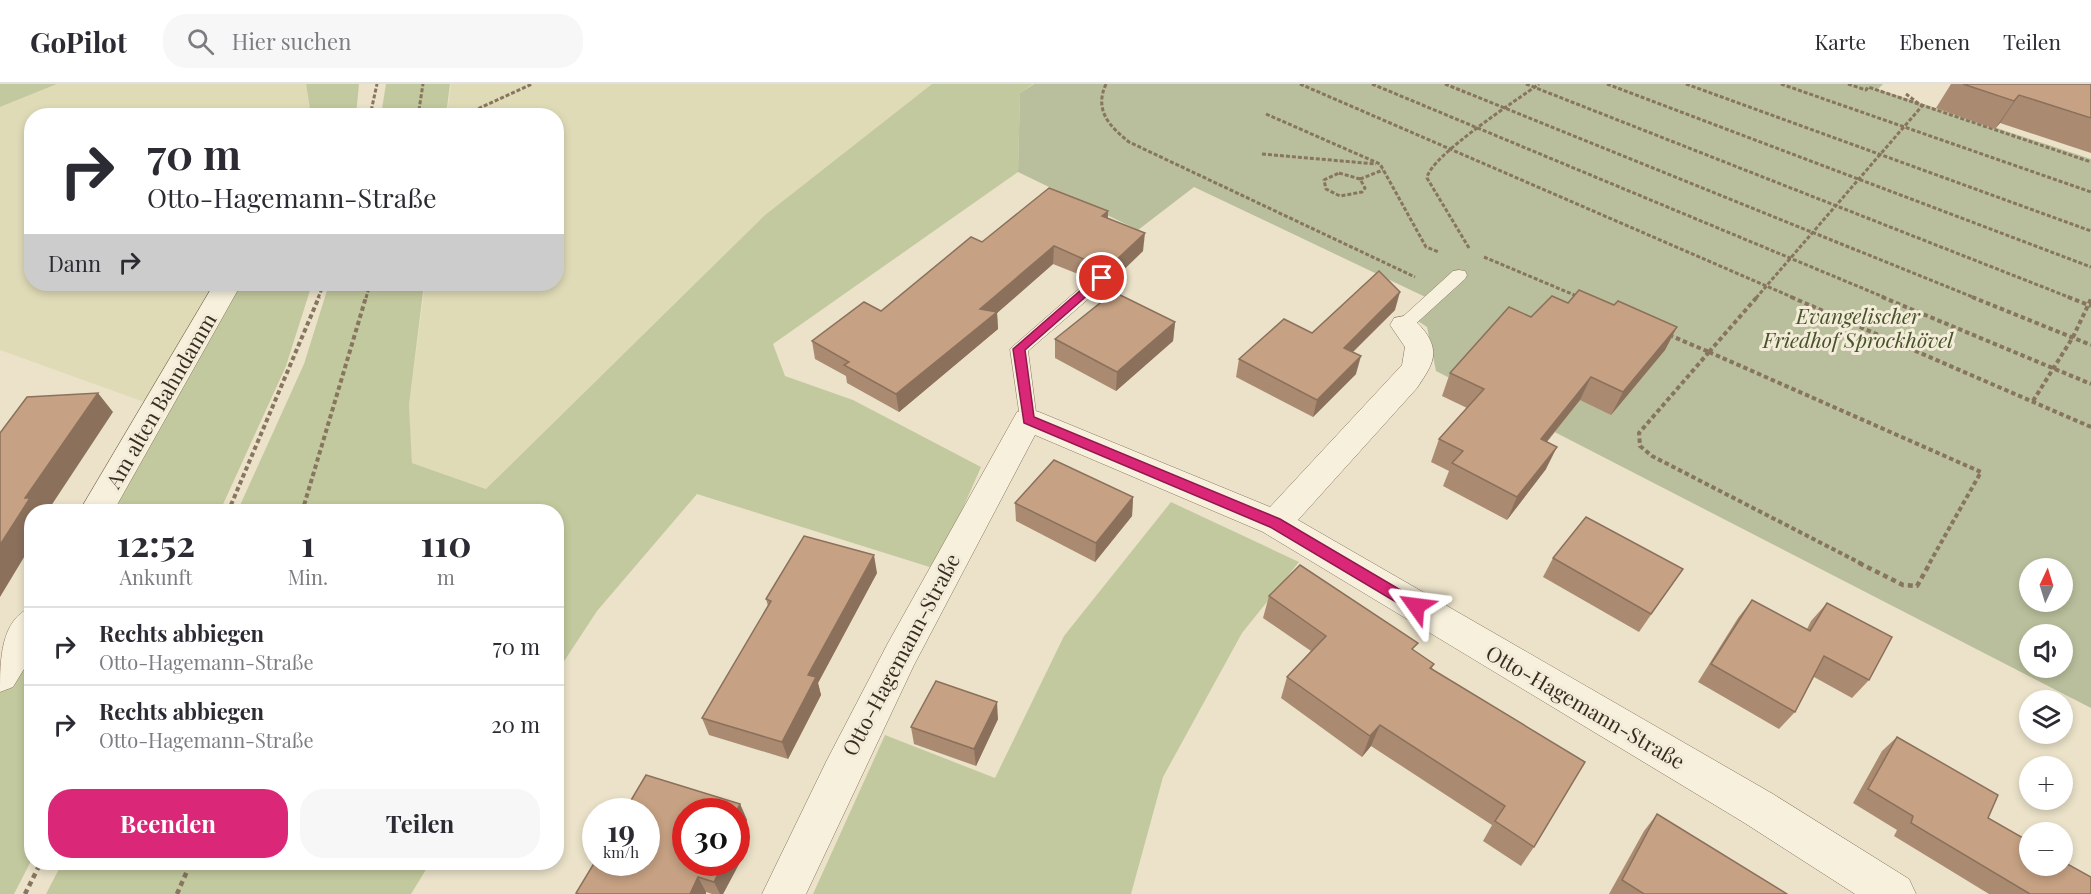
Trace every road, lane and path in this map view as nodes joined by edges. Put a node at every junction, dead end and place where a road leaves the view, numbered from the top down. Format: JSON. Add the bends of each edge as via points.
{"nodes":[{"id":1,"x":377,"y":84,"type":"edge"},
{"id":2,"x":423,"y":84,"type":"edge"},
{"id":3,"x":532,"y":84,"type":"edge"},
{"id":4,"x":1106,"y":84,"type":"edge"},
{"id":5,"x":1300,"y":84,"type":"edge"},
{"id":6,"x":1371,"y":84,"type":"edge"},
{"id":7,"x":1445,"y":84,"type":"edge"},
{"id":8,"x":1526,"y":84,"type":"edge"},
{"id":9,"x":1539,"y":84,"type":"edge"},
{"id":10,"x":1607,"y":84,"type":"edge"},
{"id":11,"x":1686,"y":84,"type":"edge"},
{"id":12,"x":1781,"y":84,"type":"edge"},
{"id":13,"x":1848,"y":84,"type":"edge"},
{"id":14,"x":1869,"y":85,"type":"edge"},
{"id":15,"x":1534,"y":87,"type":"junction"},
{"id":16,"x":1906,"y":94,"type":"dead end"},
{"id":17,"x":1922,"y":106,"type":"junction"},
{"id":18,"x":372,"y":108,"type":"edge"},
{"id":19,"x":419,"y":108,"type":"edge"},
{"id":20,"x":480,"y":108,"type":"edge"},
{"id":21,"x":1505,"y":108,"type":"junction"},
{"id":22,"x":1266,"y":114,"type":"dead end"},
{"id":23,"x":1478,"y":128,"type":"junction"},
{"id":24,"x":1904,"y":128,"type":"junction"},
{"id":25,"x":1451,"y":148,"type":"junction"},
{"id":26,"x":1262,"y":154,"type":"dead end"},
{"id":27,"x":1882,"y":155,"type":"junction"},
{"id":28,"x":2091,"y":162,"type":"edge"},
{"id":29,"x":1380,"y":164,"type":"junction"},
{"id":30,"x":1383,"y":170,"type":"junction"},
{"id":31,"x":1360,"y":179,"type":"junction"},
{"id":32,"x":1860,"y":180,"type":"junction"},
{"id":33,"x":2091,"y":192,"type":"edge"},
{"id":34,"x":1836,"y":206,"type":"junction"},
{"id":35,"x":2091,"y":231,"type":"edge"},
{"id":36,"x":1814,"y":233,"type":"junction"},
{"id":37,"x":1470,"y":252,"type":"junction"},
{"id":38,"x":1791,"y":258,"type":"junction"},
{"id":39,"x":2091,"y":267,"type":"edge"},
{"id":40,"x":1463,"y":269,"type":"junction"},
{"id":41,"x":1102,"y":278,"type":"dead end"},
{"id":42,"x":1765,"y":285,"type":"junction"},
{"id":43,"x":1442,"y":290,"type":"junction"},
{"id":44,"x":223,"y":291,"type":"edge"},
{"id":45,"x":321,"y":291,"type":"edge"},
{"id":46,"x":368,"y":291,"type":"edge"},
{"id":47,"x":1579,"y":298,"type":"edge"},
{"id":48,"x":2091,"y":299,"type":"edge"},
{"id":49,"x":2089,"y":306,"type":"edge"},
{"id":50,"x":1404,"y":325,"type":"joint"},
{"id":51,"x":1667,"y":334,"type":"edge"},
{"id":52,"x":2073,"y":337,"type":"junction"},
{"id":53,"x":2091,"y":345,"type":"edge"},
{"id":54,"x":1711,"y":353,"type":"junction"},
{"id":55,"x":2054,"y":368,"type":"junction"},
{"id":56,"x":2091,"y":384,"type":"edge"},
{"id":57,"x":2033,"y":401,"type":"junction"},
{"id":58,"x":1028,"y":420,"type":"junction"},
{"id":59,"x":2091,"y":427,"type":"edge"},
{"id":60,"x":101,"y":504,"type":"edge"},
{"id":61,"x":231,"y":504,"type":"edge"},
{"id":62,"x":304,"y":504,"type":"edge"},
{"id":63,"x":1275,"y":523,"type":"junction"},
{"id":64,"x":24,"y":636,"type":"edge"},
{"id":65,"x":0,"y":676,"type":"edge"},
{"id":66,"x":37,"y":870,"type":"edge"},
{"id":67,"x":188,"y":870,"type":"edge"},
{"id":68,"x":25,"y":894,"type":"edge"},
{"id":69,"x":177,"y":894,"type":"edge"},
{"id":70,"x":784,"y":894,"type":"edge"},
{"id":71,"x":1894,"y":894,"type":"edge"}],
"edges":[{"from":1,"to":18,"type":"path"},
{"from":2,"to":19,"type":"path"},
{"from":3,"to":20,"type":"path"},
{"from":4,"to":43,"type":"path","via":[[1101,110],[1113,130],[1129,142]]},
{"from":5,"to":25,"type":"path"},
{"from":6,"to":23,"type":"path"},
{"from":7,"to":21,"type":"path"},
{"from":8,"to":15,"type":"path"},
{"from":9,"to":15,"type":"path"},
{"from":10,"to":32,"type":"path"},
{"from":11,"to":27,"type":"path"},
{"from":12,"to":24,"type":"path"},
{"from":13,"to":14,"type":"path","via":[[1866,90]]},
{"from":14,"to":17,"type":"path"},
{"from":15,"to":21,"type":"path"},
{"from":15,"to":34,"type":"path"},
{"from":16,"to":17,"type":"path"},
{"from":17,"to":24,"type":"path"},
{"from":17,"to":28,"type":"path"},
{"from":21,"to":23,"type":"path"},
{"from":21,"to":36,"type":"path"},
{"from":22,"to":29,"type":"path"},
{"from":23,"to":25,"type":"path"},
{"from":23,"to":38,"type":"path"},
{"from":24,"to":27,"type":"path"},
{"from":24,"to":33,"type":"path"},
{"from":25,"to":37,"type":"path","via":[[1433,162],[1427,178]]},
{"from":25,"to":42,"type":"path"},
{"from":26,"to":29,"type":"path"},
{"from":27,"to":32,"type":"path"},
{"from":27,"to":35,"type":"path"},
{"from":29,"to":30,"type":"path"},
{"from":30,"to":31,"type":"path"},
{"from":30,"to":40,"type":"path","via":[[1426,247]]},
{"from":31,"to":31,"type":"path","via":[[1332,174],[1323,185],[1332,194],[1349,197],[1365,188]]},
{"from":32,"to":34,"type":"path"},
{"from":32,"to":39,"type":"path"},
{"from":34,"to":36,"type":"path"},
{"from":34,"to":49,"type":"path"},
{"from":36,"to":38,"type":"path"},
{"from":36,"to":52,"type":"path"},
{"from":37,"to":40,"type":"path"},
{"from":37,"to":47,"type":"path"},
{"from":38,"to":42,"type":"path"},
{"from":38,"to":55,"type":"path"},
{"from":40,"to":43,"type":"lane"},
{"from":41,"to":58,"type":"lane","via":[[1019,349]]},
{"from":42,"to":54,"type":"path"},
{"from":42,"to":57,"type":"path"},
{"from":43,"to":50,"type":"lane"},
{"from":44,"to":60,"type":"street","name":"Am alten Bahndamm"},
{"from":45,"to":61,"type":"path"},
{"from":46,"to":62,"type":"path"},
{"from":48,"to":49,"type":"path"},
{"from":49,"to":52,"type":"path"},
{"from":50,"to":63,"type":"street","via":[[1420,344],[1422,358],[1406,381]]},
{"from":51,"to":54,"type":"path"},
{"from":52,"to":53,"type":"path"},
{"from":52,"to":55,"type":"path"},
{"from":54,"to":54,"type":"path","via":[[1982,472],[1917,586],[1903,585],[1640,447],[1639,433]]},
{"from":55,"to":56,"type":"path"},
{"from":55,"to":57,"type":"path"},
{"from":57,"to":59,"type":"path"},
{"from":58,"to":63,"type":"street","name":"Otto-Hagemann-Straße"},
{"from":58,"to":70,"type":"street","name":"Otto-Hagemann-Straße","via":[[955,549],[841,767]]},
{"from":63,"to":71,"type":"street","name":"Otto-Hagemann-Straße","via":[[1758,808]]},
{"from":64,"to":65,"type":"street"},
{"from":66,"to":68,"type":"path"},
{"from":67,"to":69,"type":"path"}]}
